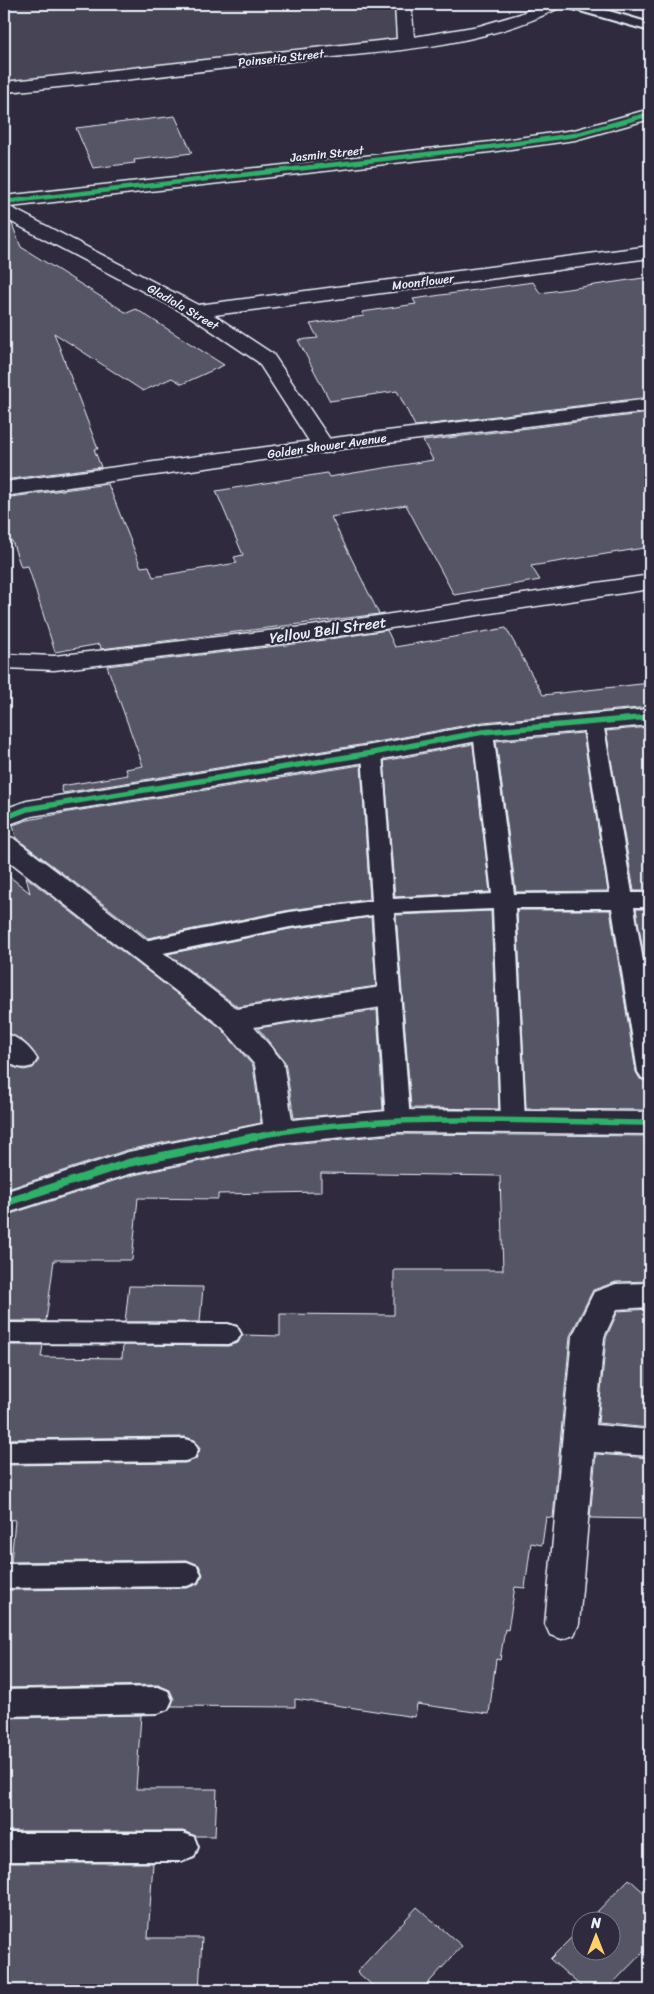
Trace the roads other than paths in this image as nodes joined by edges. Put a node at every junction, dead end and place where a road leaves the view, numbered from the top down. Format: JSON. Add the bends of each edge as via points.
{"nodes":[{"id":1,"x":403,"y":4,"type":"edge"},
{"id":2,"x":553,"y":4,"type":"edge"},
{"id":3,"x":571,"y":4,"type":"edge"},
{"id":4,"x":650,"y":27,"type":"edge"},
{"id":5,"x":406,"y":43,"type":"junction"},
{"id":6,"x":4,"y":87,"type":"edge"},
{"id":7,"x":650,"y":114,"type":"edge"},
{"id":8,"x":4,"y":202,"type":"edge"},
{"id":9,"x":4,"y":211,"type":"edge"},
{"id":10,"x":650,"y":252,"type":"edge"},
{"id":11,"x":195,"y":311,"type":"junction"},
{"id":12,"x":650,"y":405,"type":"edge"},
{"id":13,"x":324,"y":447,"type":"junction"},
{"id":14,"x":4,"y":489,"type":"edge"},
{"id":15,"x":650,"y":582,"type":"edge"},
{"id":16,"x":4,"y":661,"type":"edge"},
{"id":17,"x":650,"y":717,"type":"edge"},
{"id":18,"x":593,"y":722,"type":"junction"},
{"id":19,"x":483,"y":732,"type":"junction"},
{"id":20,"x":372,"y":753,"type":"junction"},
{"id":21,"x":4,"y":818,"type":"edge"},
{"id":22,"x":4,"y":844,"type":"edge"},
{"id":23,"x":622,"y":900,"type":"junction"},
{"id":24,"x":650,"y":900,"type":"edge"},
{"id":25,"x":504,"y":902,"type":"junction"},
{"id":26,"x":382,"y":907,"type":"junction"},
{"id":27,"x":139,"y":950,"type":"junction"},
{"id":28,"x":388,"y":996,"type":"junction"},
{"id":29,"x":232,"y":1020,"type":"junction"},
{"id":30,"x":650,"y":1072,"type":"edge"},
{"id":31,"x":398,"y":1121,"type":"junction"},
{"id":32,"x":514,"y":1121,"type":"junction"},
{"id":33,"x":650,"y":1123,"type":"edge"},
{"id":34,"x":279,"y":1132,"type":"junction"},
{"id":35,"x":4,"y":1203,"type":"edge"},
{"id":36,"x":650,"y":1295,"type":"edge"},
{"id":37,"x":4,"y":1333,"type":"edge"},
{"id":38,"x":228,"y":1334,"type":"dead end"},
{"id":39,"x":578,"y":1437,"type":"junction"},
{"id":40,"x":650,"y":1443,"type":"edge"},
{"id":41,"x":185,"y":1450,"type":"dead end"},
{"id":42,"x":4,"y":1452,"type":"edge"},
{"id":43,"x":187,"y":1574,"type":"dead end"},
{"id":44,"x":4,"y":1576,"type":"edge"},
{"id":45,"x":562,"y":1624,"type":"dead end"},
{"id":46,"x":158,"y":1700,"type":"dead end"},
{"id":47,"x":4,"y":1703,"type":"edge"},
{"id":48,"x":4,"y":1847,"type":"edge"},
{"id":49,"x":183,"y":1847,"type":"dead end"}],
"edges":[{"from":1,"to":5,"type":"street"},
{"from":2,"to":5,"type":"street","name":"Poinsetia Street","via":[[526,18],[481,31]]},
{"from":3,"to":4,"type":"lane"},
{"from":5,"to":6,"type":"street","name":"Poinsetia Street"},
{"from":7,"to":8,"type":"street","name":"Jasmin Street","via":[[575,135],[509,144]]},
{"from":9,"to":11,"type":"street","name":"Gladiola Street"},
{"from":10,"to":11,"type":"street","name":"Moonflower"},
{"from":11,"to":13,"type":"street","name":"Gladiola Street","via":[[266,358]]},
{"from":12,"to":13,"type":"street","name":"Golden Shower Avenue"},
{"from":13,"to":14,"type":"street","name":"Golden Shower Avenue"},
{"from":15,"to":16,"type":"street","name":"Yellow Bell Street","via":[[311,633],[54,663]]},
{"from":17,"to":18,"type":"street"},
{"from":18,"to":19,"type":"street"},
{"from":18,"to":23,"type":"lane"},
{"from":19,"to":20,"type":"street"},
{"from":19,"to":25,"type":"lane"},
{"from":20,"to":21,"type":"street","via":[[26,809]]},
{"from":20,"to":26,"type":"lane"},
{"from":22,"to":27,"type":"street"},
{"from":23,"to":24,"type":"lane"},
{"from":23,"to":25,"type":"lane"},
{"from":23,"to":30,"type":"lane"},
{"from":25,"to":26,"type":"lane"},
{"from":25,"to":32,"type":"lane"},
{"from":26,"to":27,"type":"lane","via":[[266,922]]},
{"from":26,"to":28,"type":"lane"},
{"from":27,"to":29,"type":"street"},
{"from":28,"to":29,"type":"street"},
{"from":28,"to":31,"type":"lane"},
{"from":29,"to":34,"type":"street","via":[[269,1062]]},
{"from":31,"to":32,"type":"street"},
{"from":31,"to":34,"type":"street"},
{"from":32,"to":33,"type":"street"},
{"from":34,"to":35,"type":"street","via":[[128,1163]]},
{"from":36,"to":39,"type":"street","via":[[616,1296],[605,1300],[588,1337]]},
{"from":37,"to":38,"type":"lane"},
{"from":39,"to":40,"type":"street"},
{"from":39,"to":45,"type":"street"},
{"from":41,"to":42,"type":"lane"},
{"from":43,"to":44,"type":"lane"},
{"from":46,"to":47,"type":"lane"},
{"from":48,"to":49,"type":"lane"}]}
